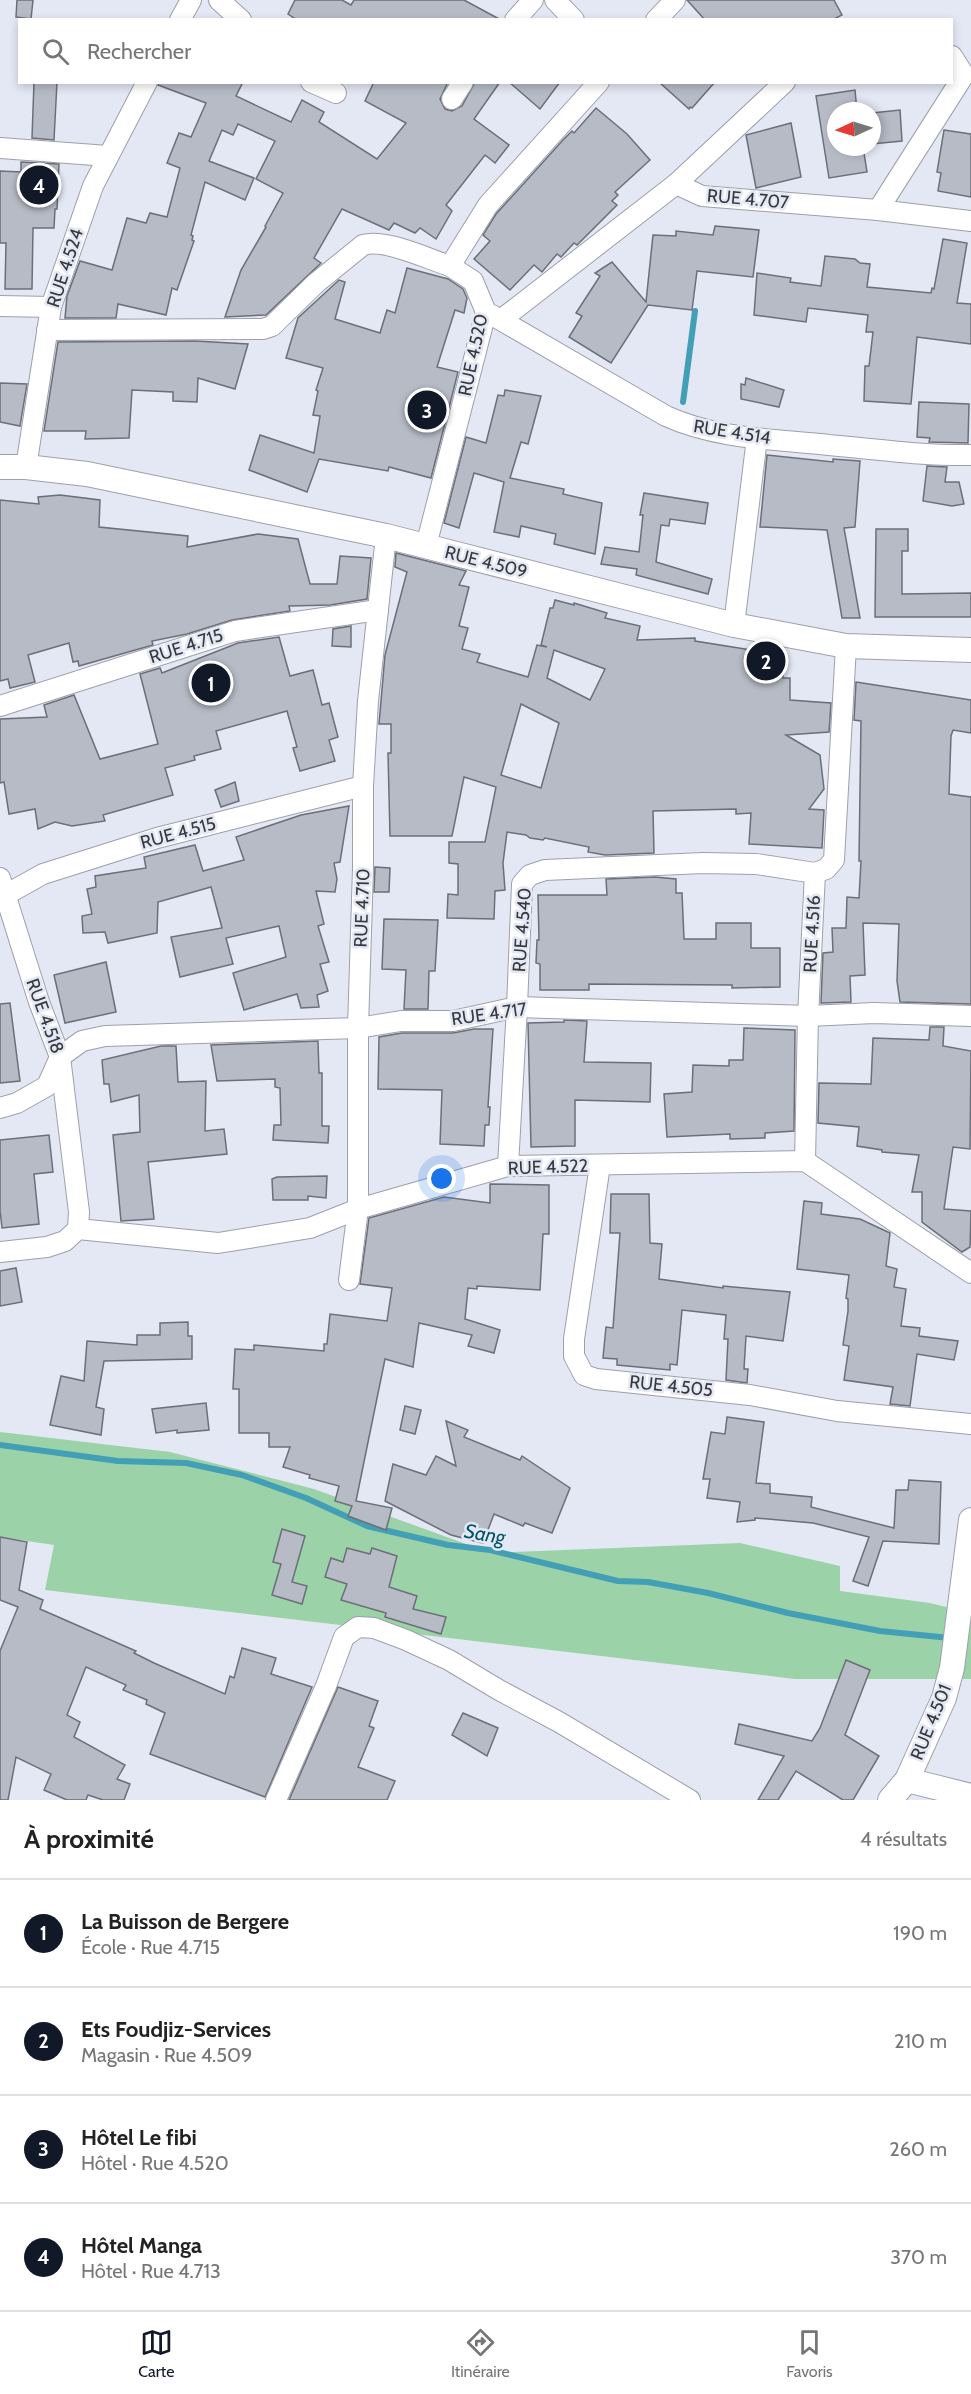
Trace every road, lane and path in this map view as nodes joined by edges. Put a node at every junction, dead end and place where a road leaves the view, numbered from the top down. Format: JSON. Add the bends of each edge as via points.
{"nodes":[{"id":1,"x":191,"y":0,"type":"edge"},
{"id":2,"x":219,"y":0,"type":"edge"},
{"id":3,"x":533,"y":0,"type":"edge"},
{"id":4,"x":555,"y":0,"type":"edge"},
{"id":5,"x":675,"y":0,"type":"edge"},
{"id":6,"x":181,"y":18,"type":"edge"},
{"id":7,"x":239,"y":18,"type":"edge"},
{"id":8,"x":517,"y":18,"type":"edge"},
{"id":9,"x":572,"y":18,"type":"edge"},
{"id":10,"x":658,"y":18,"type":"edge"},
{"id":11,"x":953,"y":59,"type":"edge"},
{"id":12,"x":146,"y":84,"type":"edge"},
{"id":13,"x":316,"y":84,"type":"edge"},
{"id":14,"x":463,"y":84,"type":"edge"},
{"id":15,"x":597,"y":84,"type":"edge"},
{"id":16,"x":783,"y":84,"type":"edge"},
{"id":17,"x":336,"y":93,"type":"dead end"},
{"id":18,"x":452,"y":99,"type":"dead end"},
{"id":19,"x":0,"y":148,"type":"edge"},
{"id":20,"x":108,"y":156,"type":"junction"},
{"id":21,"x":676,"y":184,"type":"junction"},
{"id":22,"x":879,"y":210,"type":"junction"},
{"id":23,"x":971,"y":221,"type":"edge"},
{"id":24,"x":450,"y":266,"type":"junction"},
{"id":25,"x":0,"y":306,"type":"edge"},
{"id":26,"x":51,"y":307,"type":"junction"},
{"id":27,"x":494,"y":316,"type":"junction"},
{"id":28,"x":47,"y":330,"type":"junction"},
{"id":29,"x":757,"y":438,"type":"junction"},
{"id":30,"x":971,"y":455,"type":"edge"},
{"id":31,"x":0,"y":467,"type":"edge"},
{"id":32,"x":26,"y":467,"type":"junction"},
{"id":33,"x":386,"y":536,"type":"junction"},
{"id":34,"x":426,"y":546,"type":"junction"},
{"id":35,"x":378,"y":610,"type":"junction"},
{"id":36,"x":734,"y":625,"type":"junction"},
{"id":37,"x":846,"y":646,"type":"junction"},
{"id":38,"x":971,"y":650,"type":"edge"},
{"id":39,"x":0,"y":706,"type":"edge"},
{"id":40,"x":363,"y":786,"type":"junction"},
{"id":41,"x":815,"y":873,"type":"junction"},
{"id":42,"x":2,"y":890,"type":"edge"},
{"id":43,"x":517,"y":1007,"type":"junction"},
{"id":44,"x":808,"y":1016,"type":"junction"},
{"id":45,"x":971,"y":1016,"type":"edge"},
{"id":46,"x":358,"y":1028,"type":"junction"},
{"id":47,"x":60,"y":1057,"type":"junction"},
{"id":48,"x":0,"y":1108,"type":"edge"},
{"id":49,"x":805,"y":1161,"type":"junction"},
{"id":50,"x":600,"y":1165,"type":"junction"},
{"id":51,"x":508,"y":1166,"type":"junction"},
{"id":52,"x":358,"y":1209,"type":"junction"},
{"id":53,"x":78,"y":1229,"type":"junction"},
{"id":54,"x":0,"y":1252,"type":"edge"},
{"id":55,"x":971,"y":1273,"type":"edge"},
{"id":56,"x":349,"y":1280,"type":"dead end"},
{"id":57,"x":971,"y":1424,"type":"edge"},
{"id":58,"x":971,"y":1520,"type":"edge"},
{"id":59,"x":968,"y":1583,"type":"edge"},
{"id":60,"x":907,"y":1780,"type":"junction"},
{"id":61,"x":971,"y":1796,"type":"edge"},
{"id":62,"x":276,"y":1800,"type":"edge"},
{"id":63,"x":690,"y":1800,"type":"edge"},
{"id":64,"x":890,"y":1800,"type":"edge"}],
"edges":[{"from":1,"to":6,"type":"street"},
{"from":2,"to":7,"type":"street"},
{"from":3,"to":8,"type":"street"},
{"from":4,"to":9,"type":"street"},
{"from":5,"to":10,"type":"street"},
{"from":11,"to":22,"type":"street","via":[[964,75]]},
{"from":12,"to":20,"type":"street","name":"RUE 4.524"},
{"from":13,"to":17,"type":"street"},
{"from":14,"to":18,"type":"street"},
{"from":15,"to":24,"type":"street","via":[[488,205]]},
{"from":16,"to":21,"type":"street"},
{"from":19,"to":20,"type":"street"},
{"from":20,"to":26,"type":"street","name":"RUE 4.524","via":[[93,186]]},
{"from":21,"to":22,"type":"street","name":"RUE 4.707","via":[[702,196]]},
{"from":21,"to":27,"type":"street"},
{"from":22,"to":23,"type":"street","name":"RUE 4.707"},
{"from":24,"to":27,"type":"street","name":"RUE 4.520","via":[[473,281]]},
{"from":24,"to":28,"type":"street","name":"RUE 4.520","via":[[389,246],[368,244],[316,283],[272,326],[263,329]]},
{"from":25,"to":26,"type":"street"},
{"from":26,"to":28,"type":"street","name":"RUE 4.524"},
{"from":27,"to":29,"type":"street","name":"RUE 4.514","via":[[666,416],[717,433]]},
{"from":27,"to":34,"type":"street","name":"RUE 4.520"},
{"from":28,"to":32,"type":"street","name":"RUE 4.524"},
{"from":29,"to":30,"type":"street","name":"RUE 4.514"},
{"from":29,"to":36,"type":"street"},
{"from":31,"to":32,"type":"street","name":"RUE 4.509"},
{"from":32,"to":33,"type":"street","name":"RUE 4.509","via":[[87,474]]},
{"from":33,"to":34,"type":"street","name":"RUE 4.509"},
{"from":33,"to":35,"type":"street","name":"RUE 4.710"},
{"from":34,"to":36,"type":"street","name":"RUE 4.509"},
{"from":35,"to":39,"type":"street","name":"RUE 4.715","via":[[235,631]]},
{"from":35,"to":40,"type":"street","name":"RUE 4.710"},
{"from":36,"to":37,"type":"street","name":"RUE 4.509"},
{"from":37,"to":38,"type":"street","name":"RUE 4.509"},
{"from":37,"to":41,"type":"street","name":"RUE 4.516","via":[[834,860]]},
{"from":40,"to":42,"type":"street","name":"RUE 4.515","via":[[147,841]]},
{"from":40,"to":46,"type":"street","name":"RUE 4.710"},
{"from":41,"to":43,"type":"street","name":"RUE 4.540","via":[[756,864],[703,863],[544,870],[530,875],[522,884]]},
{"from":41,"to":44,"type":"street","name":"RUE 4.516"},
{"from":42,"to":47,"type":"street","name":"RUE 4.518"},
{"from":43,"to":44,"type":"street","name":"RUE 4.717"},
{"from":43,"to":46,"type":"street","name":"RUE 4.717","via":[[453,1021],[401,1021]]},
{"from":43,"to":51,"type":"street","name":"RUE 4.540"},
{"from":44,"to":45,"type":"street","name":"RUE 4.717"},
{"from":44,"to":49,"type":"street","name":"RUE 4.516"},
{"from":46,"to":47,"type":"street","name":"RUE 4.717","via":[[105,1036],[82,1041]]},
{"from":46,"to":52,"type":"street","name":"RUE 4.710"},
{"from":47,"to":48,"type":"street","via":[[47,1086]]},
{"from":47,"to":53,"type":"street","name":"RUE 4.518"},
{"from":49,"to":50,"type":"street","name":"RUE 4.522"},
{"from":49,"to":55,"type":"street"},
{"from":50,"to":51,"type":"street","name":"RUE 4.522"},
{"from":50,"to":57,"type":"street","name":"RUE 4.505","via":[[574,1339],[574,1356],[584,1375],[750,1395],[837,1411]]},
{"from":51,"to":52,"type":"street","name":"RUE 4.522"},
{"from":52,"to":53,"type":"street","name":"RUE 4.522","via":[[310,1228],[218,1244]]},
{"from":52,"to":56,"type":"street","name":"RUE 4.710"},
{"from":53,"to":54,"type":"street","via":[[65,1242]]},
{"from":58,"to":59,"type":"street","name":"RUE 4.501"},
{"from":59,"to":60,"type":"street","name":"RUE 4.501","via":[[944,1698]]},
{"from":60,"to":61,"type":"street"},
{"from":60,"to":64,"type":"street","name":"RUE 4.501"},
{"from":62,"to":63,"type":"street","via":[[344,1636],[358,1628],[374,1628],[449,1660]]}]}
